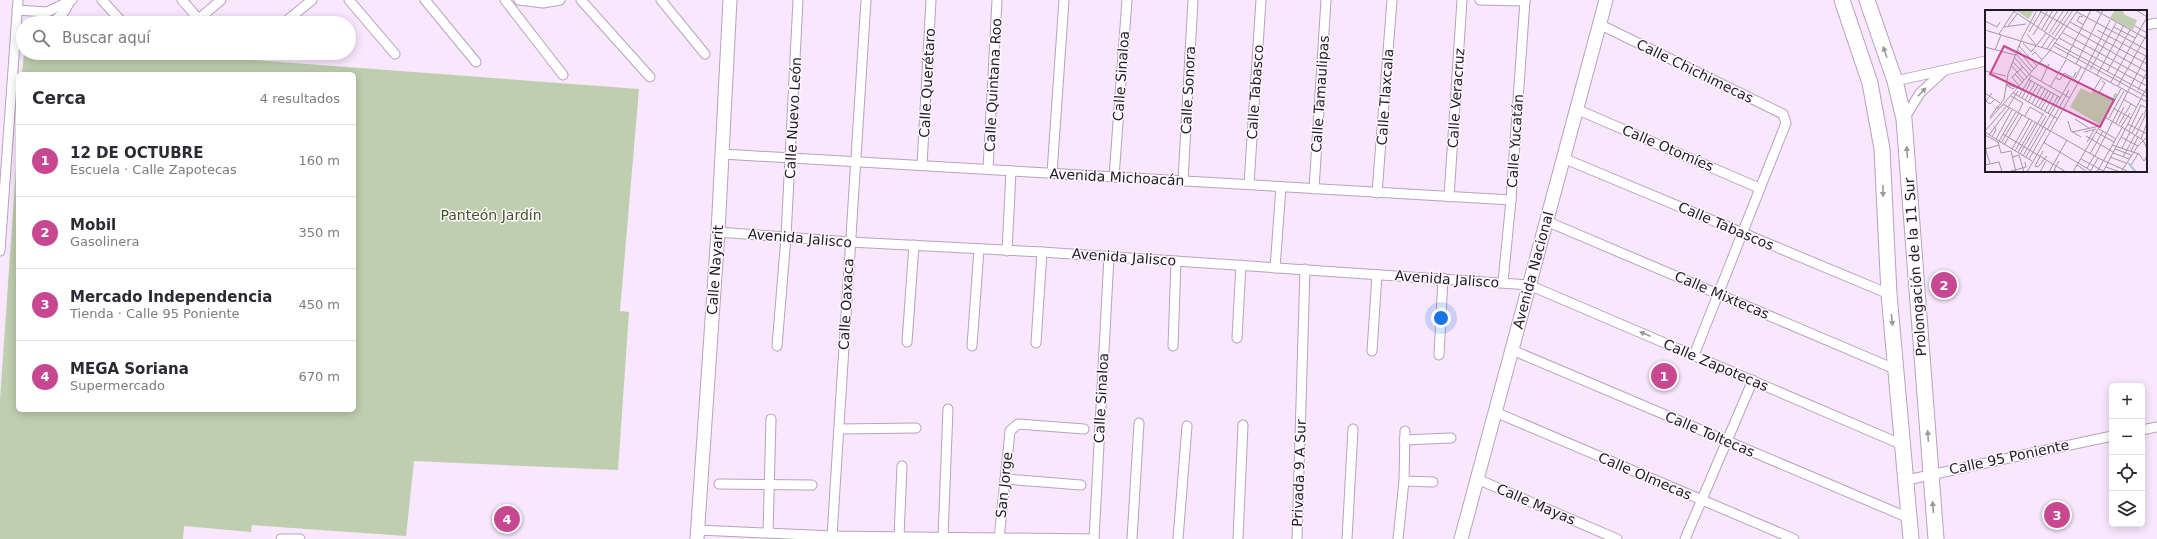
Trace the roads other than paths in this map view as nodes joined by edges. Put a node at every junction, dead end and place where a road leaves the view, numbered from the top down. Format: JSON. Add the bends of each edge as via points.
{"nodes":[{"id":1,"x":102,"y":0,"type":"edge"},
{"id":2,"x":182,"y":0,"type":"edge"},
{"id":3,"x":221,"y":0,"type":"edge"},
{"id":4,"x":312,"y":0,"type":"edge"},
{"id":5,"x":349,"y":0,"type":"edge"},
{"id":6,"x":425,"y":0,"type":"edge"},
{"id":7,"x":505,"y":0,"type":"edge"},
{"id":8,"x":519,"y":0,"type":"edge"},
{"id":9,"x":560,"y":0,"type":"edge"},
{"id":10,"x":581,"y":0,"type":"edge"},
{"id":11,"x":661,"y":0,"type":"edge"},
{"id":12,"x":730,"y":0,"type":"edge"},
{"id":13,"x":798,"y":0,"type":"edge"},
{"id":14,"x":866,"y":0,"type":"edge"},
{"id":15,"x":932,"y":0,"type":"edge"},
{"id":16,"x":997,"y":0,"type":"edge"},
{"id":17,"x":1064,"y":0,"type":"edge"},
{"id":18,"x":1127,"y":0,"type":"edge"},
{"id":19,"x":1193,"y":0,"type":"edge"},
{"id":20,"x":1261,"y":0,"type":"edge"},
{"id":21,"x":1326,"y":0,"type":"edge"},
{"id":22,"x":1392,"y":0,"type":"edge"},
{"id":23,"x":1462,"y":0,"type":"edge"},
{"id":24,"x":1480,"y":0,"type":"edge"},
{"id":25,"x":1606,"y":0,"type":"edge"},
{"id":26,"x":1842,"y":0,"type":"edge"},
{"id":27,"x":1867,"y":0,"type":"edge"},
{"id":28,"x":71,"y":1,"type":"edge"},
{"id":29,"x":1525,"y":1,"type":"edge"},
{"id":30,"x":17,"y":5,"type":"edge"},
{"id":31,"x":18,"y":16,"type":"edge"},
{"id":32,"x":60,"y":16,"type":"edge"},
{"id":33,"x":116,"y":16,"type":"edge"},
{"id":34,"x":194,"y":16,"type":"edge"},
{"id":35,"x":204,"y":16,"type":"edge"},
{"id":36,"x":294,"y":16,"type":"edge"},
{"id":37,"x":2157,"y":23,"type":"edge"},
{"id":38,"x":1599,"y":24,"type":"junction"},
{"id":39,"x":2147,"y":25,"type":"edge"},
{"id":40,"x":395,"y":54,"type":"dead end"},
{"id":41,"x":705,"y":54,"type":"dead end"},
{"id":42,"x":16,"y":59,"type":"edge"},
{"id":43,"x":1985,"y":61,"type":"edge"},
{"id":44,"x":476,"y":62,"type":"dead end"},
{"id":45,"x":1945,"y":70,"type":"junction"},
{"id":46,"x":563,"y":75,"type":"dead end"},
{"id":47,"x":650,"y":77,"type":"dead end"},
{"id":48,"x":1895,"y":81,"type":"junction"},
{"id":49,"x":1576,"y":109,"type":"junction"},
{"id":50,"x":1904,"y":119,"type":"junction"},
{"id":51,"x":722,"y":154,"type":"junction"},
{"id":52,"x":1563,"y":158,"type":"junction"},
{"id":53,"x":791,"y":159,"type":"junction"},
{"id":54,"x":856,"y":163,"type":"junction"},
{"id":55,"x":922,"y":166,"type":"junction"},
{"id":56,"x":988,"y":169,"type":"junction"},
{"id":57,"x":1012,"y":171,"type":"junction"},
{"id":58,"x":1052,"y":173,"type":"junction"},
{"id":59,"x":1114,"y":177,"type":"junction"},
{"id":60,"x":1183,"y":181,"type":"junction"},
{"id":61,"x":1249,"y":184,"type":"junction"},
{"id":62,"x":1281,"y":187,"type":"junction"},
{"id":63,"x":1759,"y":188,"type":"junction"},
{"id":64,"x":1314,"y":189,"type":"junction"},
{"id":65,"x":1377,"y":194,"type":"junction"},
{"id":66,"x":1449,"y":197,"type":"junction"},
{"id":67,"x":1511,"y":200,"type":"junction"},
{"id":68,"x":2,"y":201,"type":"edge"},
{"id":69,"x":1,"y":214,"type":"edge"},
{"id":70,"x":1546,"y":221,"type":"junction"},
{"id":71,"x":718,"y":232,"type":"junction"},
{"id":72,"x":1742,"y":233,"type":"junction"},
{"id":73,"x":786,"y":237,"type":"junction"},
{"id":74,"x":850,"y":242,"type":"junction"},
{"id":75,"x":914,"y":245,"type":"junction"},
{"id":76,"x":979,"y":249,"type":"junction"},
{"id":77,"x":0,"y":251,"type":"edge"},
{"id":78,"x":1007,"y":251,"type":"junction"},
{"id":79,"x":1042,"y":252,"type":"junction"},
{"id":80,"x":1108,"y":256,"type":"junction"},
{"id":81,"x":1176,"y":261,"type":"junction"},
{"id":82,"x":1241,"y":265,"type":"junction"},
{"id":83,"x":1275,"y":268,"type":"junction"},
{"id":84,"x":1305,"y":269,"type":"junction"},
{"id":85,"x":1377,"y":274,"type":"junction"},
{"id":86,"x":1443,"y":278,"type":"junction"},
{"id":87,"x":1503,"y":282,"type":"junction"},
{"id":88,"x":1529,"y":285,"type":"junction"},
{"id":89,"x":1718,"y":294,"type":"junction"},
{"id":90,"x":1889,"y":294,"type":"junction"},
{"id":91,"x":1237,"y":338,"type":"dead end"},
{"id":92,"x":907,"y":342,"type":"dead end"},
{"id":93,"x":1036,"y":343,"type":"dead end"},
{"id":94,"x":776,"y":346,"type":"dead end"},
{"id":95,"x":972,"y":346,"type":"dead end"},
{"id":96,"x":1173,"y":346,"type":"dead end"},
{"id":97,"x":1512,"y":350,"type":"junction"},
{"id":98,"x":1372,"y":351,"type":"dead end"},
{"id":99,"x":1439,"y":355,"type":"dead end"},
{"id":100,"x":1694,"y":355,"type":"junction"},
{"id":101,"x":1897,"y":370,"type":"junction"},
{"id":102,"x":1753,"y":380,"type":"junction"},
{"id":103,"x":948,"y":409,"type":"dead end"},
{"id":104,"x":1495,"y":412,"type":"junction"},
{"id":105,"x":771,"y":419,"type":"dead end"},
{"id":106,"x":1139,"y":423,"type":"dead end"},
{"id":107,"x":1243,"y":425,"type":"dead end"},
{"id":108,"x":1187,"y":426,"type":"dead end"},
{"id":109,"x":2157,"y":427,"type":"edge"},
{"id":110,"x":916,"y":428,"type":"dead end"},
{"id":111,"x":839,"y":429,"type":"junction"},
{"id":112,"x":1084,"y":429,"type":"dead end"},
{"id":113,"x":1353,"y":429,"type":"dead end"},
{"id":114,"x":2145,"y":429,"type":"edge"},
{"id":115,"x":2109,"y":437,"type":"edge"},
{"id":116,"x":1451,"y":438,"type":"dead end"},
{"id":117,"x":1727,"y":441,"type":"junction"},
{"id":118,"x":1904,"y":445,"type":"junction"},
{"id":119,"x":902,"y":466,"type":"dead end"},
{"id":120,"x":1931,"y":474,"type":"junction"},
{"id":121,"x":1005,"y":479,"type":"junction"},
{"id":122,"x":1477,"y":479,"type":"junction"},
{"id":123,"x":1907,"y":480,"type":"junction"},
{"id":124,"x":1404,"y":481,"type":"junction"},
{"id":125,"x":1433,"y":482,"type":"dead end"},
{"id":126,"x":719,"y":484,"type":"dead end"},
{"id":127,"x":768,"y":484,"type":"junction"},
{"id":128,"x":812,"y":485,"type":"dead end"},
{"id":129,"x":1081,"y":485,"type":"dead end"},
{"id":130,"x":1702,"y":500,"type":"junction"},
{"id":131,"x":1909,"y":518,"type":"junction"},
{"id":132,"x":768,"y":533,"type":"junction"},
{"id":133,"x":697,"y":535,"type":"edge"},
{"id":134,"x":783,"y":536,"type":"edge"},
{"id":135,"x":832,"y":536,"type":"junction"},
{"id":136,"x":899,"y":537,"type":"junction"},
{"id":137,"x":943,"y":537,"type":"junction"},
{"id":138,"x":999,"y":538,"type":"edge"},
{"id":139,"x":281,"y":539,"type":"edge"},
{"id":140,"x":300,"y":539,"type":"edge"},
{"id":141,"x":1030,"y":539,"type":"edge"},
{"id":142,"x":1094,"y":539,"type":"edge"},
{"id":143,"x":1132,"y":539,"type":"edge"},
{"id":144,"x":1178,"y":539,"type":"edge"},
{"id":145,"x":1238,"y":539,"type":"edge"},
{"id":146,"x":1297,"y":539,"type":"edge"},
{"id":147,"x":1347,"y":539,"type":"edge"},
{"id":148,"x":1398,"y":539,"type":"edge"},
{"id":149,"x":1461,"y":539,"type":"edge"},
{"id":150,"x":1617,"y":539,"type":"edge"},
{"id":151,"x":1685,"y":539,"type":"edge"},
{"id":152,"x":1794,"y":539,"type":"edge"},
{"id":153,"x":1911,"y":539,"type":"edge"},
{"id":154,"x":1936,"y":539,"type":"edge"}],
"edges":[{"from":1,"to":33,"type":"street"},
{"from":2,"to":34,"type":"street"},
{"from":3,"to":35,"type":"street"},
{"from":4,"to":36,"type":"street"},
{"from":5,"to":40,"type":"street"},
{"from":6,"to":44,"type":"street"},
{"from":7,"to":46,"type":"street"},
{"from":8,"to":9,"type":"street","via":[[543,3]]},
{"from":10,"to":47,"type":"street"},
{"from":11,"to":41,"type":"street"},
{"from":12,"to":51,"type":"main road","name":"Calle Nayarit"},
{"from":13,"to":53,"type":"street","name":"Calle Nuevo León"},
{"from":14,"to":54,"type":"street","name":"Calle Oaxaca"},
{"from":15,"to":55,"type":"street","name":"Calle Querétaro"},
{"from":16,"to":56,"type":"street","name":"Calle Quintana Roo"},
{"from":17,"to":58,"type":"street"},
{"from":18,"to":59,"type":"street","name":"Calle Sinaloa"},
{"from":19,"to":60,"type":"street","name":"Calle Sonora"},
{"from":20,"to":61,"type":"street","name":"Calle Tabasco"},
{"from":21,"to":64,"type":"street","name":"Calle Tamaulipas"},
{"from":22,"to":65,"type":"street","name":"Calle Tlaxcala"},
{"from":23,"to":66,"type":"street","name":"Calle Veracruz"},
{"from":24,"to":29,"type":"street"},
{"from":25,"to":38,"type":"main road","name":"Avenida Nacional"},
{"from":26,"to":90,"type":"main road","name":"Prolongación de la 11 Sur","one_way":true,"via":[[1870,83],[1879,122]]},
{"from":48,"to":27,"type":"main road","name":"Prolongación de la 11 Sur","one_way":true},
{"from":28,"to":30,"type":"street","via":[[47,12]]},
{"from":28,"to":32,"type":"street"},
{"from":29,"to":67,"type":"street","name":"Calle Yucatán"},
{"from":30,"to":31,"type":"street"},
{"from":37,"to":39,"type":"street"},
{"from":38,"to":49,"type":"main road","name":"Avenida Nacional"},
{"from":38,"to":63,"type":"street","name":"Calle Chichimecas","via":[[1783,114],[1786,122]]},
{"from":42,"to":68,"type":"street"},
{"from":43,"to":45,"type":"street"},
{"from":45,"to":48,"type":"street"},
{"from":50,"to":45,"type":"street","one_way":true,"via":[[1920,93]]},
{"from":48,"to":50,"type":"main road","name":"Prolongación de la 11 Sur"},
{"from":49,"to":52,"type":"main road","name":"Avenida Nacional"},
{"from":49,"to":63,"type":"street","name":"Calle Otomíes"},
{"from":120,"to":50,"type":"main road","name":"Prolongación de la 11 Sur","one_way":true},
{"from":51,"to":53,"type":"street","name":"Avenida Michoacán"},
{"from":51,"to":71,"type":"main road","name":"Calle Nayarit"},
{"from":52,"to":70,"type":"main road","name":"Avenida Nacional"},
{"from":52,"to":72,"type":"street","name":"Calle Tabascos"},
{"from":53,"to":54,"type":"street","name":"Avenida Michoacán"},
{"from":53,"to":73,"type":"street","name":"Calle Nuevo León"},
{"from":54,"to":55,"type":"street","name":"Avenida Michoacán"},
{"from":54,"to":74,"type":"street","name":"Calle Oaxaca"},
{"from":55,"to":56,"type":"street","name":"Avenida Michoacán"},
{"from":56,"to":57,"type":"street","name":"Avenida Michoacán"},
{"from":57,"to":58,"type":"street","name":"Avenida Michoacán"},
{"from":57,"to":78,"type":"street"},
{"from":58,"to":59,"type":"street","name":"Avenida Michoacán"},
{"from":59,"to":60,"type":"street","name":"Avenida Michoacán"},
{"from":60,"to":61,"type":"street","name":"Avenida Michoacán"},
{"from":61,"to":62,"type":"street","name":"Avenida Michoacán"},
{"from":62,"to":64,"type":"street","name":"Avenida Michoacán"},
{"from":62,"to":83,"type":"street"},
{"from":63,"to":72,"type":"street"},
{"from":64,"to":65,"type":"street","name":"Avenida Michoacán"},
{"from":65,"to":66,"type":"street","name":"Avenida Michoacán"},
{"from":66,"to":67,"type":"street","name":"Avenida Michoacán"},
{"from":67,"to":87,"type":"street","name":"Calle Yucatán"},
{"from":68,"to":69,"type":"street"},
{"from":69,"to":77,"type":"street"},
{"from":70,"to":88,"type":"main road","name":"Avenida Nacional"},
{"from":70,"to":89,"type":"street","name":"Calle Mixtecas"},
{"from":71,"to":73,"type":"street","name":"Avenida Jalisco"},
{"from":71,"to":133,"type":"main road","name":"Calle Nayarit"},
{"from":72,"to":89,"type":"street"},
{"from":72,"to":90,"type":"street","name":"Calle Tabascos"},
{"from":73,"to":74,"type":"street","name":"Avenida Jalisco"},
{"from":73,"to":94,"type":"street","name":"Calle Nuevo León"},
{"from":74,"to":75,"type":"street","name":"Avenida Jalisco"},
{"from":74,"to":111,"type":"street","name":"Calle Oaxaca"},
{"from":75,"to":76,"type":"street","name":"Avenida Jalisco"},
{"from":75,"to":92,"type":"street"},
{"from":76,"to":78,"type":"street","name":"Avenida Jalisco"},
{"from":76,"to":95,"type":"street"},
{"from":78,"to":79,"type":"street","name":"Avenida Jalisco"},
{"from":79,"to":80,"type":"street","name":"Avenida Jalisco"},
{"from":79,"to":93,"type":"street"},
{"from":80,"to":81,"type":"street","name":"Avenida Jalisco"},
{"from":80,"to":142,"type":"street","name":"Calle Sinaloa"},
{"from":81,"to":82,"type":"street","name":"Avenida Jalisco"},
{"from":81,"to":96,"type":"street"},
{"from":82,"to":83,"type":"street","name":"Avenida Jalisco"},
{"from":82,"to":91,"type":"street"},
{"from":83,"to":84,"type":"street","name":"Avenida Jalisco"},
{"from":84,"to":85,"type":"street","name":"Avenida Jalisco"},
{"from":84,"to":146,"type":"street","name":"Privada 9 A Sur"},
{"from":85,"to":86,"type":"street","name":"Avenida Jalisco"},
{"from":85,"to":98,"type":"street"},
{"from":86,"to":87,"type":"street","name":"Avenida Jalisco"},
{"from":86,"to":99,"type":"street"},
{"from":87,"to":88,"type":"street","name":"Avenida Jalisco"},
{"from":88,"to":97,"type":"main road","name":"Avenida Nacional"},
{"from":100,"to":88,"type":"street","name":"Calle Zapotecas","one_way":true},
{"from":89,"to":100,"type":"street"},
{"from":89,"to":101,"type":"street","name":"Calle Mixtecas"},
{"from":90,"to":101,"type":"main road","name":"Prolongación de la 11 Sur","one_way":true},
{"from":97,"to":104,"type":"main road","name":"Avenida Nacional"},
{"from":97,"to":117,"type":"street","name":"Calle Toltecas"},
{"from":100,"to":102,"type":"street","name":"Calle Zapotecas"},
{"from":101,"to":118,"type":"main road","name":"Prolongación de la 11 Sur"},
{"from":102,"to":117,"type":"street"},
{"from":102,"to":118,"type":"street","name":"Calle Zapotecas"},
{"from":103,"to":137,"type":"street"},
{"from":104,"to":122,"type":"main road","name":"Avenida Nacional"},
{"from":104,"to":130,"type":"street","name":"Calle Olmecas"},
{"from":105,"to":127,"type":"street"},
{"from":106,"to":143,"type":"street"},
{"from":107,"to":145,"type":"street"},
{"from":108,"to":144,"type":"street"},
{"from":109,"to":114,"type":"street"},
{"from":110,"to":111,"type":"street"},
{"from":111,"to":135,"type":"street","name":"Calle Oaxaca"},
{"from":112,"to":121,"type":"street","name":"San Jorge","via":[[1018,424],[1010,431]]},
{"from":113,"to":147,"type":"street"},
{"from":115,"to":120,"type":"street","name":"Calle 95 Poniente"},
{"from":116,"to":124,"type":"street","via":[[1405,435]]},
{"from":117,"to":130,"type":"street"},
{"from":117,"to":131,"type":"street","name":"Calle Toltecas"},
{"from":118,"to":123,"type":"main road","name":"Prolongación de la 11 Sur"},
{"from":119,"to":136,"type":"street"},
{"from":120,"to":123,"type":"street","name":"Calle 95 Poniente"},
{"from":154,"to":120,"type":"main road","name":"Prolongación de la 11 Sur","one_way":true},
{"from":121,"to":129,"type":"street"},
{"from":121,"to":138,"type":"street","name":"San Jorge"},
{"from":122,"to":149,"type":"main road","name":"Avenida Nacional"},
{"from":122,"to":150,"type":"street","name":"Calle Mayas"},
{"from":123,"to":131,"type":"main road","name":"Prolongación de la 11 Sur"},
{"from":124,"to":125,"type":"street"},
{"from":124,"to":148,"type":"street"},
{"from":126,"to":127,"type":"street"},
{"from":127,"to":128,"type":"street"},
{"from":127,"to":132,"type":"street"},
{"from":130,"to":151,"type":"street"},
{"from":130,"to":152,"type":"street","name":"Calle Olmecas"},
{"from":131,"to":153,"type":"main road","name":"Prolongación de la 11 Sur"},
{"from":132,"to":133,"type":"street"},
{"from":132,"to":134,"type":"street"},
{"from":134,"to":135,"type":"street"},
{"from":135,"to":136,"type":"street"},
{"from":136,"to":137,"type":"street"},
{"from":137,"to":138,"type":"street"},
{"from":138,"to":141,"type":"street"},
{"from":139,"to":140,"type":"street"},
{"from":141,"to":142,"type":"street"}]}
